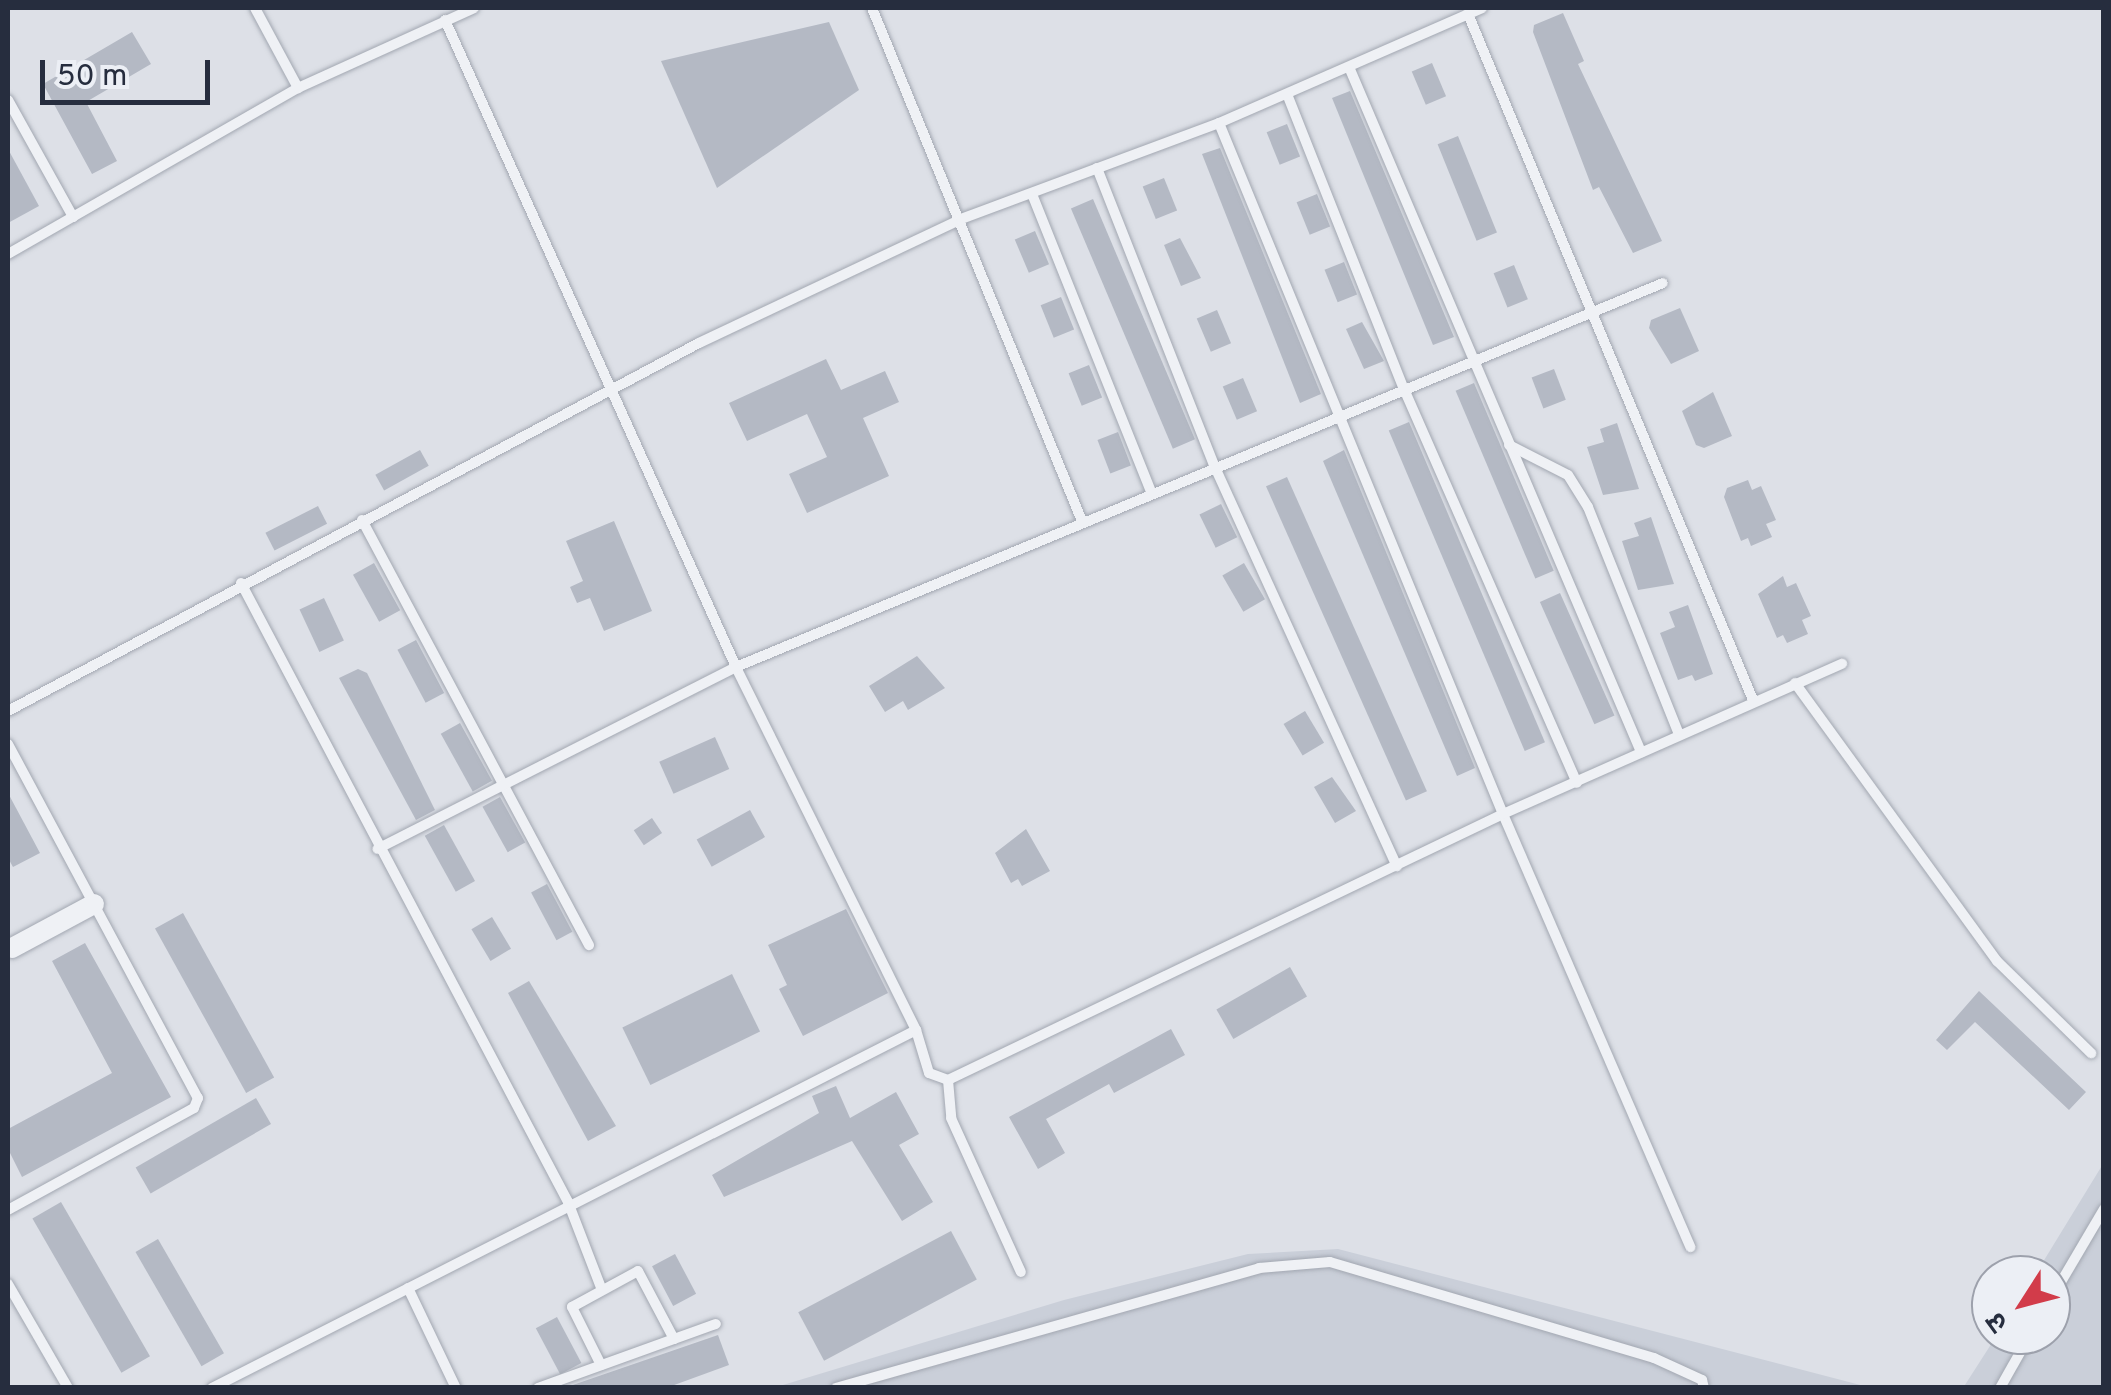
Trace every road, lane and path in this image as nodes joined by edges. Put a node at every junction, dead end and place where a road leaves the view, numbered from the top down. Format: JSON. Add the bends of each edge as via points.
{"nodes":[{"id":1,"x":255,"y":8,"type":"edge"},
{"id":2,"x":474,"y":8,"type":"edge"},
{"id":3,"x":872,"y":8,"type":"edge"},
{"id":4,"x":1482,"y":8,"type":"edge"},
{"id":5,"x":1468,"y":14,"type":"junction"},
{"id":6,"x":445,"y":20,"type":"junction"},
{"id":7,"x":1349,"y":67,"type":"junction"},
{"id":8,"x":298,"y":88,"type":"junction"},
{"id":9,"x":1286,"y":94,"type":"junction"},
{"id":10,"x":8,"y":100,"type":"edge"},
{"id":11,"x":1219,"y":123,"type":"junction"},
{"id":12,"x":1097,"y":168,"type":"junction"},
{"id":13,"x":1032,"y":194,"type":"junction"},
{"id":14,"x":73,"y":217,"type":"junction"},
{"id":15,"x":961,"y":219,"type":"junction"},
{"id":16,"x":8,"y":254,"type":"edge"},
{"id":17,"x":1663,"y":283,"type":"dead end"},
{"id":18,"x":1592,"y":313,"type":"junction"},
{"id":19,"x":1473,"y":362,"type":"junction"},
{"id":20,"x":1404,"y":389,"type":"junction"},
{"id":21,"x":612,"y":392,"type":"junction"},
{"id":22,"x":1340,"y":413,"type":"junction"},
{"id":23,"x":1509,"y":444,"type":"junction"},
{"id":24,"x":1214,"y":465,"type":"junction"},
{"id":25,"x":1151,"y":492,"type":"junction"},
{"id":26,"x":362,"y":520,"type":"junction"},
{"id":27,"x":1082,"y":521,"type":"junction"},
{"id":28,"x":241,"y":583,"type":"junction"},
{"id":29,"x":1842,"y":664,"type":"dead end"},
{"id":30,"x":736,"y":667,"type":"junction"},
{"id":31,"x":1795,"y":683,"type":"junction"},
{"id":32,"x":8,"y":694,"type":"edge"},
{"id":33,"x":1753,"y":700,"type":"junction"},
{"id":34,"x":11,"y":709,"type":"edge"},
{"id":35,"x":1679,"y":734,"type":"junction"},
{"id":36,"x":8,"y":744,"type":"edge"},
{"id":37,"x":1640,"y":752,"type":"junction"},
{"id":38,"x":1577,"y":783,"type":"junction"},
{"id":39,"x":502,"y":785,"type":"junction"},
{"id":40,"x":1502,"y":814,"type":"junction"},
{"id":41,"x":378,"y":848,"type":"junction"},
{"id":42,"x":1398,"y":866,"type":"junction"},
{"id":43,"x":94,"y":904,"type":"junction"},
{"id":44,"x":588,"y":945,"type":"dead end"},
{"id":45,"x":9,"y":947,"type":"edge"},
{"id":46,"x":916,"y":1030,"type":"junction"},
{"id":47,"x":2092,"y":1053,"type":"dead end"},
{"id":48,"x":948,"y":1080,"type":"junction"},
{"id":49,"x":568,"y":1202,"type":"junction"},
{"id":50,"x":8,"y":1210,"type":"edge"},
{"id":51,"x":2104,"y":1210,"type":"edge"},
{"id":52,"x":1690,"y":1246,"type":"dead end"},
{"id":53,"x":2071,"y":1266,"type":"edge"},
{"id":54,"x":1021,"y":1272,"type":"dead end"},
{"id":55,"x":8,"y":1284,"type":"edge"},
{"id":56,"x":408,"y":1288,"type":"junction"},
{"id":57,"x":602,"y":1290,"type":"junction"},
{"id":58,"x":716,"y":1324,"type":"dead end"},
{"id":59,"x":674,"y":1339,"type":"junction"},
{"id":60,"x":2019,"y":1355,"type":"edge"},
{"id":61,"x":601,"y":1365,"type":"junction"},
{"id":62,"x":68,"y":1388,"type":"edge"},
{"id":63,"x":212,"y":1388,"type":"edge"},
{"id":64,"x":456,"y":1388,"type":"edge"},
{"id":65,"x":538,"y":1388,"type":"edge"},
{"id":66,"x":836,"y":1388,"type":"edge"},
{"id":67,"x":1704,"y":1388,"type":"edge"},
{"id":68,"x":2000,"y":1388,"type":"edge"}],
"edges":[{"from":1,"to":8,"type":"lane"},
{"from":2,"to":6,"type":"lane"},
{"from":3,"to":15,"type":"lane"},
{"from":4,"to":5,"type":"lane"},
{"from":5,"to":7,"type":"lane"},
{"from":5,"to":18,"type":"lane"},
{"from":6,"to":8,"type":"lane"},
{"from":6,"to":21,"type":"lane"},
{"from":7,"to":9,"type":"lane"},
{"from":7,"to":19,"type":"lane"},
{"from":8,"to":14,"type":"lane"},
{"from":9,"to":11,"type":"lane"},
{"from":9,"to":20,"type":"lane"},
{"from":10,"to":14,"type":"lane"},
{"from":11,"to":12,"type":"lane"},
{"from":11,"to":22,"type":"lane"},
{"from":12,"to":13,"type":"lane"},
{"from":12,"to":24,"type":"lane"},
{"from":13,"to":15,"type":"lane"},
{"from":13,"to":25,"type":"lane"},
{"from":14,"to":16,"type":"lane"},
{"from":15,"to":21,"type":"lane","via":[[699,343]]},
{"from":15,"to":27,"type":"lane"},
{"from":17,"to":18,"type":"lane"},
{"from":18,"to":19,"type":"lane"},
{"from":18,"to":33,"type":"lane"},
{"from":19,"to":20,"type":"lane"},
{"from":19,"to":23,"type":"lane"},
{"from":20,"to":22,"type":"lane"},
{"from":20,"to":38,"type":"lane"},
{"from":21,"to":26,"type":"lane"},
{"from":21,"to":30,"type":"lane"},
{"from":22,"to":24,"type":"lane"},
{"from":22,"to":40,"type":"lane"},
{"from":23,"to":35,"type":"lane","via":[[1568,475],[1588,506]]},
{"from":23,"to":37,"type":"lane"},
{"from":24,"to":25,"type":"lane"},
{"from":24,"to":42,"type":"lane"},
{"from":25,"to":27,"type":"lane"},
{"from":26,"to":28,"type":"lane"},
{"from":26,"to":39,"type":"lane"},
{"from":27,"to":30,"type":"lane"},
{"from":28,"to":34,"type":"lane"},
{"from":28,"to":41,"type":"lane"},
{"from":29,"to":31,"type":"lane"},
{"from":30,"to":39,"type":"lane"},
{"from":30,"to":46,"type":"lane"},
{"from":31,"to":33,"type":"lane"},
{"from":31,"to":47,"type":"lane","via":[[1997,961]]},
{"from":32,"to":34,"type":"lane"},
{"from":33,"to":35,"type":"lane"},
{"from":35,"to":37,"type":"lane"},
{"from":36,"to":43,"type":"lane"},
{"from":37,"to":38,"type":"lane"},
{"from":38,"to":40,"type":"lane"},
{"from":39,"to":41,"type":"lane"},
{"from":39,"to":44,"type":"lane"},
{"from":40,"to":42,"type":"lane"},
{"from":40,"to":52,"type":"lane"},
{"from":41,"to":49,"type":"lane"},
{"from":42,"to":48,"type":"lane"},
{"from":43,"to":45,"type":"street"},
{"from":43,"to":50,"type":"lane","via":[[198,1098],[194,1108]]},
{"from":46,"to":48,"type":"lane","via":[[929,1073]]},
{"from":46,"to":49,"type":"lane"},
{"from":48,"to":54,"type":"lane","via":[[951,1118]]},
{"from":49,"to":56,"type":"lane"},
{"from":49,"to":57,"type":"lane"},
{"from":51,"to":53,"type":"lane"},
{"from":55,"to":62,"type":"lane"},
{"from":56,"to":63,"type":"lane"},
{"from":56,"to":64,"type":"lane"},
{"from":57,"to":59,"type":"lane","via":[[638,1271]]},
{"from":57,"to":61,"type":"lane","via":[[572,1306]]},
{"from":58,"to":59,"type":"lane"},
{"from":59,"to":61,"type":"lane"},
{"from":60,"to":68,"type":"lane"},
{"from":61,"to":65,"type":"lane"},
{"from":66,"to":67,"type":"lane","via":[[1258,1268],[1330,1262],[1654,1358],[1702,1380]]}]}
